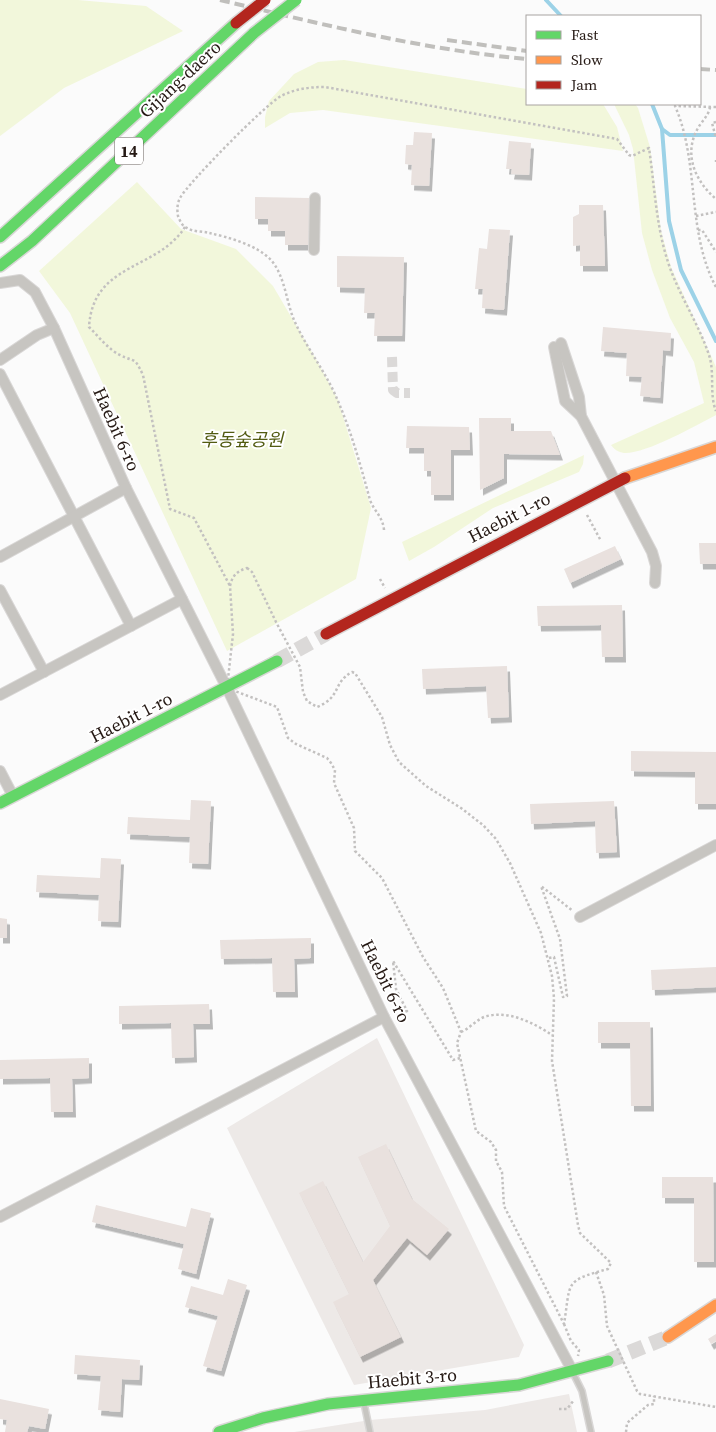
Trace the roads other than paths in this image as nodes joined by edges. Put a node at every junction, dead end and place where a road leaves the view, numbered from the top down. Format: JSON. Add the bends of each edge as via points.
{"nodes":[{"id":1,"x":265,"y":0,"type":"edge"},
{"id":2,"x":296,"y":0,"type":"edge"},
{"id":3,"x":315,"y":198,"type":"dead end"},
{"id":4,"x":0,"y":237,"type":"edge"},
{"id":5,"x":314,"y":250,"type":"dead end"},
{"id":6,"x":0,"y":266,"type":"edge"},
{"id":7,"x":0,"y":283,"type":"edge"},
{"id":8,"x":54,"y":328,"type":"junction"},
{"id":9,"x":0,"y":360,"type":"edge"},
{"id":10,"x":0,"y":374,"type":"edge"},
{"id":11,"x":581,"y":416,"type":"junction"},
{"id":12,"x":716,"y":447,"type":"edge"},
{"id":13,"x":616,"y":481,"type":"junction"},
{"id":14,"x":126,"y":488,"type":"junction"},
{"id":15,"x":74,"y":518,"type":"junction"},
{"id":16,"x":0,"y":557,"type":"edge"},
{"id":17,"x":655,"y":583,"type":"dead end"},
{"id":18,"x":0,"y":590,"type":"edge"},
{"id":19,"x":182,"y":599,"type":"junction"},
{"id":20,"x":131,"y":626,"type":"junction"},
{"id":21,"x":326,"y":634,"type":"tunnel mouth"},
{"id":22,"x":277,"y":661,"type":"tunnel mouth"},
{"id":23,"x":44,"y":672,"type":"junction"},
{"id":24,"x":227,"y":688,"type":"junction"},
{"id":25,"x":0,"y":695,"type":"edge"},
{"id":26,"x":0,"y":771,"type":"edge"},
{"id":27,"x":13,"y":796,"type":"junction"},
{"id":28,"x":0,"y":803,"type":"edge"},
{"id":29,"x":716,"y":845,"type":"edge"},
{"id":30,"x":580,"y":917,"type":"road end"},
{"id":31,"x":384,"y":1017,"type":"junction"},
{"id":32,"x":0,"y":1217,"type":"edge"},
{"id":33,"x":716,"y":1305,"type":"edge"},
{"id":34,"x":668,"y":1337,"type":"tunnel mouth"},
{"id":35,"x":608,"y":1361,"type":"tunnel mouth"},
{"id":36,"x":573,"y":1372,"type":"junction"},
{"id":37,"x":363,"y":1400,"type":"junction"},
{"id":38,"x":240,"y":1429,"type":"edge"},
{"id":39,"x":219,"y":1432,"type":"edge"},
{"id":40,"x":370,"y":1432,"type":"edge"},
{"id":41,"x":591,"y":1432,"type":"edge"}],
"edges":[{"from":1,"to":4,"type":"street","name":"Gijang-daero","number":"14","bridge":true},
{"from":2,"to":6,"type":"street","name":"Gijang-daero","number":"14","bridge":true,"via":[[254,33],[32,241]]},
{"from":3,"to":5,"type":"street"},
{"from":7,"to":8,"type":"street","name":"Haebit 6-ro","via":[[20,280],[36,292]]},
{"from":8,"to":9,"type":"street","via":[[36,335]]},
{"from":8,"to":14,"type":"street","name":"Haebit 6-ro"},
{"from":10,"to":15,"type":"street"},
{"from":11,"to":11,"type":"street","via":[[579,397],[557,345],[565,401]]},
{"from":11,"to":13,"type":"street"},
{"from":12,"to":13,"type":"street","name":"Haebit 1-ro"},
{"from":13,"to":17,"type":"street","via":[[652,552],[656,566]]},
{"from":13,"to":21,"type":"street","name":"Haebit 1-ro"},
{"from":14,"to":15,"type":"street"},
{"from":14,"to":19,"type":"street","name":"Haebit 6-ro"},
{"from":15,"to":16,"type":"street"},
{"from":15,"to":20,"type":"street"},
{"from":18,"to":23,"type":"street"},
{"from":19,"to":20,"type":"street"},
{"from":19,"to":24,"type":"street","name":"Haebit 6-ro"},
{"from":20,"to":23,"type":"street"},
{"from":22,"to":24,"type":"street","name":"Haebit 1-ro"},
{"from":23,"to":25,"type":"street"},
{"from":24,"to":27,"type":"street","name":"Haebit 1-ro"},
{"from":24,"to":31,"type":"street","name":"Haebit 6-ro"},
{"from":26,"to":27,"type":"street"},
{"from":27,"to":28,"type":"street","name":"Haebit 1-ro"},
{"from":29,"to":30,"type":"street"},
{"from":31,"to":32,"type":"street"},
{"from":31,"to":36,"type":"street","name":"Haebit 6-ro"},
{"from":33,"to":34,"type":"street"},
{"from":35,"to":36,"type":"street","name":"Haebit 3-ro"},
{"from":36,"to":37,"type":"street","name":"Haebit 3-ro","via":[[510,1386]]},
{"from":36,"to":41,"type":"lane","via":[[582,1391]]},
{"from":37,"to":38,"type":"street","name":"Haebit 3-ro","via":[[262,1418]]},
{"from":37,"to":40,"type":"lane"},
{"from":38,"to":39,"type":"street","name":"Haebit 3-ro"}]}
